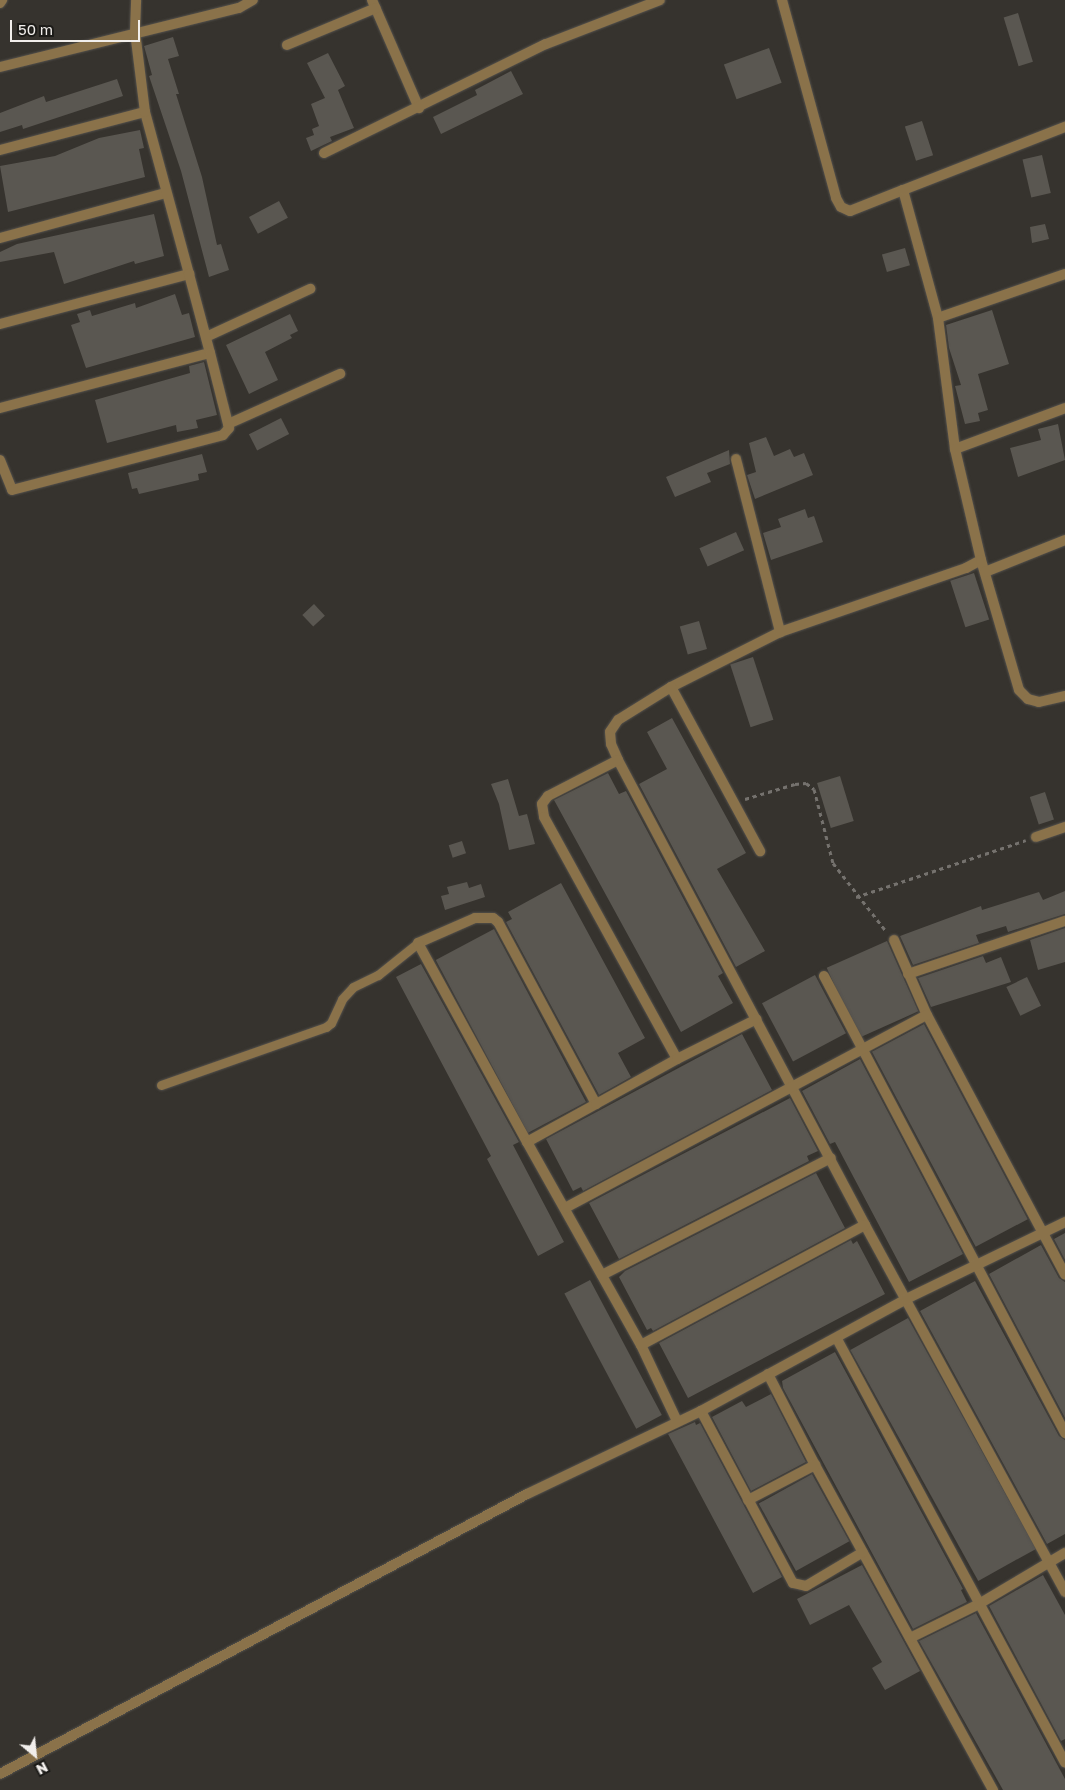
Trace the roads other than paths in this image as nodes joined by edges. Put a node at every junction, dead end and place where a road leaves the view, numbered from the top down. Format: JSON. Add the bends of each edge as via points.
{"nodes":[{"id":1,"x":136,"y":0,"type":"edge"},
{"id":2,"x":253,"y":0,"type":"edge"},
{"id":3,"x":660,"y":0,"type":"edge"},
{"id":4,"x":782,"y":0,"type":"edge"},
{"id":5,"x":374,"y":4,"type":"edge"},
{"id":6,"x":135,"y":32,"type":"junction"},
{"id":7,"x":287,"y":45,"type":"dead end"},
{"id":8,"x":0,"y":67,"type":"edge"},
{"id":9,"x":419,"y":108,"type":"junction"},
{"id":10,"x":145,"y":112,"type":"junction"},
{"id":11,"x":1065,"y":126,"type":"edge"},
{"id":12,"x":0,"y":150,"type":"edge"},
{"id":13,"x":324,"y":153,"type":"dead end"},
{"id":14,"x":903,"y":190,"type":"junction"},
{"id":15,"x":166,"y":193,"type":"junction"},
{"id":16,"x":0,"y":238,"type":"edge"},
{"id":17,"x":189,"y":274,"type":"junction"},
{"id":18,"x":1065,"y":274,"type":"edge"},
{"id":19,"x":310,"y":289,"type":"dead end"},
{"id":20,"x":938,"y":318,"type":"junction"},
{"id":21,"x":0,"y":324,"type":"edge"},
{"id":22,"x":206,"y":337,"type":"junction"},
{"id":23,"x":210,"y":353,"type":"junction"},
{"id":24,"x":340,"y":374,"type":"dead end"},
{"id":25,"x":0,"y":408,"type":"edge"},
{"id":26,"x":1065,"y":408,"type":"edge"},
{"id":27,"x":228,"y":424,"type":"junction"},
{"id":28,"x":955,"y":449,"type":"junction"},
{"id":29,"x":736,"y":459,"type":"dead end"},
{"id":30,"x":0,"y":460,"type":"edge"},
{"id":31,"x":1065,"y":540,"type":"edge"},
{"id":32,"x":981,"y":560,"type":"junction"},
{"id":33,"x":985,"y":572,"type":"junction"},
{"id":34,"x":780,"y":632,"type":"junction"},
{"id":35,"x":671,"y":687,"type":"junction"},
{"id":36,"x":1065,"y":696,"type":"edge"},
{"id":37,"x":618,"y":760,"type":"junction"},
{"id":38,"x":1065,"y":827,"type":"edge"},
{"id":39,"x":1036,"y":837,"type":"road end"},
{"id":40,"x":760,"y":851,"type":"dead end"},
{"id":41,"x":1065,"y":921,"type":"edge"},
{"id":42,"x":894,"y":940,"type":"road end"},
{"id":43,"x":418,"y":943,"type":"junction"},
{"id":44,"x":908,"y":974,"type":"junction"},
{"id":45,"x":824,"y":976,"type":"dead end"},
{"id":46,"x":927,"y":1015,"type":"junction"},
{"id":47,"x":757,"y":1019,"type":"junction"},
{"id":48,"x":861,"y":1050,"type":"junction"},
{"id":49,"x":677,"y":1058,"type":"junction"},
{"id":50,"x":161,"y":1085,"type":"dead end"},
{"id":51,"x":794,"y":1088,"type":"junction"},
{"id":52,"x":596,"y":1104,"type":"junction"},
{"id":53,"x":527,"y":1142,"type":"junction"},
{"id":54,"x":831,"y":1158,"type":"junction"},
{"id":55,"x":565,"y":1208,"type":"junction"},
{"id":56,"x":1065,"y":1222,"type":"edge"},
{"id":57,"x":865,"y":1225,"type":"junction"},
{"id":58,"x":1042,"y":1233,"type":"junction"},
{"id":59,"x":976,"y":1265,"type":"junction"},
{"id":60,"x":602,"y":1275,"type":"junction"},
{"id":61,"x":1065,"y":1275,"type":"edge"},
{"id":62,"x":906,"y":1299,"type":"junction"},
{"id":63,"x":837,"y":1339,"type":"junction"},
{"id":64,"x":641,"y":1345,"type":"junction"},
{"id":65,"x":768,"y":1374,"type":"junction"},
{"id":66,"x":702,"y":1411,"type":"junction"},
{"id":67,"x":677,"y":1421,"type":"junction"},
{"id":68,"x":1065,"y":1433,"type":"edge"},
{"id":69,"x":815,"y":1466,"type":"junction"},
{"id":70,"x":748,"y":1500,"type":"junction"},
{"id":71,"x":863,"y":1552,"type":"junction"},
{"id":72,"x":1065,"y":1554,"type":"edge"},
{"id":73,"x":1049,"y":1563,"type":"junction"},
{"id":74,"x":1065,"y":1592,"type":"edge"},
{"id":75,"x":979,"y":1604,"type":"junction"},
{"id":76,"x":910,"y":1638,"type":"junction"},
{"id":77,"x":1065,"y":1762,"type":"edge"},
{"id":78,"x":0,"y":1774,"type":"edge"},
{"id":79,"x":992,"y":1790,"type":"edge"}],
"edges":[{"from":1,"to":6,"type":"street"},
{"from":2,"to":6,"type":"street","via":[[239,8]]},
{"from":3,"to":9,"type":"street","via":[[546,44]]},
{"from":4,"to":14,"type":"street","via":[[841,207],[850,211]]},
{"from":5,"to":7,"type":"street"},
{"from":5,"to":9,"type":"street"},
{"from":6,"to":8,"type":"street"},
{"from":6,"to":10,"type":"street"},
{"from":9,"to":13,"type":"street"},
{"from":10,"to":12,"type":"street"},
{"from":10,"to":15,"type":"street"},
{"from":11,"to":14,"type":"street"},
{"from":14,"to":20,"type":"street"},
{"from":15,"to":16,"type":"street"},
{"from":15,"to":17,"type":"street"},
{"from":17,"to":21,"type":"street"},
{"from":17,"to":22,"type":"street"},
{"from":18,"to":20,"type":"street"},
{"from":19,"to":22,"type":"street"},
{"from":20,"to":28,"type":"street"},
{"from":22,"to":23,"type":"street"},
{"from":23,"to":25,"type":"street"},
{"from":23,"to":27,"type":"street"},
{"from":24,"to":27,"type":"street"},
{"from":26,"to":28,"type":"street"},
{"from":27,"to":30,"type":"street","via":[[228,432],[223,435],[16,489],[9,487]]},
{"from":28,"to":32,"type":"street"},
{"from":29,"to":34,"type":"street"},
{"from":31,"to":33,"type":"street"},
{"from":32,"to":33,"type":"street"},
{"from":32,"to":34,"type":"street"},
{"from":33,"to":36,"type":"street","via":[[1019,690],[1028,699],[1039,702]]},
{"from":34,"to":35,"type":"street"},
{"from":35,"to":37,"type":"street","via":[[614,725],[611,744]]},
{"from":35,"to":40,"type":"street"},
{"from":37,"to":47,"type":"street"},
{"from":37,"to":49,"type":"street","via":[[548,796],[542,804],[544,817]]},
{"from":38,"to":39,"type":"street"},
{"from":41,"to":44,"type":"street","via":[[1053,928]]},
{"from":42,"to":44,"type":"street"},
{"from":43,"to":50,"type":"lane","via":[[378,975],[353,987],[326,1027]]},
{"from":43,"to":52,"type":"street","via":[[475,918],[493,918],[498,922]]},
{"from":43,"to":53,"type":"street"},
{"from":44,"to":46,"type":"street"},
{"from":45,"to":48,"type":"street"},
{"from":46,"to":48,"type":"street"},
{"from":46,"to":58,"type":"street"},
{"from":47,"to":49,"type":"street"},
{"from":47,"to":51,"type":"street"},
{"from":48,"to":51,"type":"street"},
{"from":48,"to":59,"type":"street"},
{"from":49,"to":52,"type":"street"},
{"from":51,"to":54,"type":"street"},
{"from":51,"to":55,"type":"street"},
{"from":52,"to":53,"type":"street"},
{"from":53,"to":55,"type":"street"},
{"from":54,"to":57,"type":"street"},
{"from":54,"to":60,"type":"street"},
{"from":55,"to":60,"type":"street"},
{"from":56,"to":58,"type":"street"},
{"from":57,"to":62,"type":"street"},
{"from":57,"to":64,"type":"street"},
{"from":58,"to":59,"type":"street"},
{"from":58,"to":61,"type":"street"},
{"from":59,"to":62,"type":"street"},
{"from":59,"to":68,"type":"street"},
{"from":60,"to":64,"type":"street"},
{"from":62,"to":63,"type":"street"},
{"from":62,"to":73,"type":"street"},
{"from":63,"to":65,"type":"street"},
{"from":63,"to":75,"type":"street"},
{"from":64,"to":67,"type":"street"},
{"from":65,"to":66,"type":"street"},
{"from":65,"to":69,"type":"street"},
{"from":66,"to":67,"type":"street"},
{"from":66,"to":70,"type":"street"},
{"from":67,"to":78,"type":"street","via":[[576,1473],[544,1485]]},
{"from":69,"to":70,"type":"street"},
{"from":69,"to":71,"type":"street"},
{"from":70,"to":71,"type":"street","via":[[793,1583],[799,1587]]},
{"from":71,"to":76,"type":"street"},
{"from":72,"to":73,"type":"street"},
{"from":73,"to":74,"type":"street"},
{"from":73,"to":75,"type":"street"},
{"from":75,"to":76,"type":"street"},
{"from":75,"to":77,"type":"street"},
{"from":76,"to":79,"type":"street"}]}
